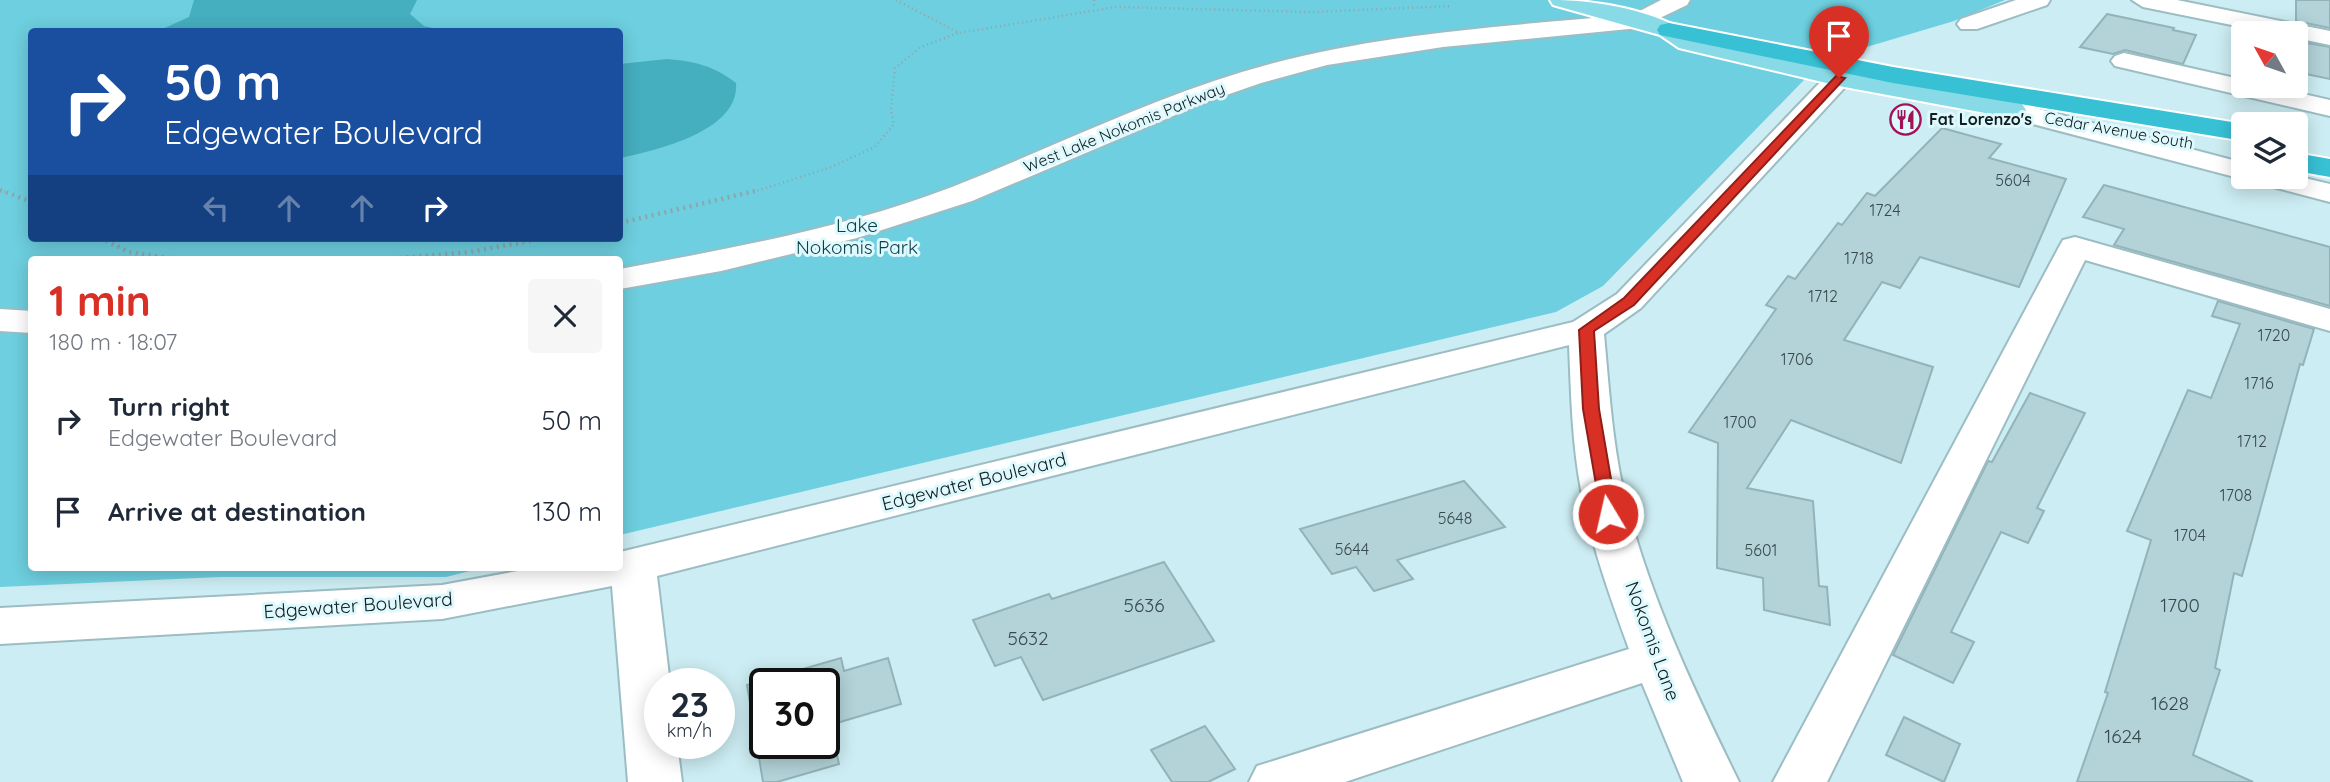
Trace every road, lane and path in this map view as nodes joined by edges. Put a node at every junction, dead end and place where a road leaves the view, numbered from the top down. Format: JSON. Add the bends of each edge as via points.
{"nodes":[{"id":1,"x":896,"y":0,"type":"edge"},
{"id":2,"x":1094,"y":0,"type":"edge"},
{"id":3,"x":1561,"y":0,"type":"edge"},
{"id":4,"x":1679,"y":0,"type":"edge"},
{"id":5,"x":2039,"y":0,"type":"edge"},
{"id":6,"x":2143,"y":0,"type":"edge"},
{"id":7,"x":1456,"y":6,"type":"dead end"},
{"id":8,"x":1094,"y":9,"type":"junction"},
{"id":9,"x":1639,"y":21,"type":"junction"},
{"id":10,"x":1969,"y":24,"type":"dead end"},
{"id":11,"x":1669,"y":30,"type":"junction"},
{"id":12,"x":959,"y":33,"type":"junction"},
{"id":13,"x":2330,"y":38,"type":"edge"},
{"id":14,"x":2124,"y":61,"type":"dead end"},
{"id":15,"x":1839,"y":78,"type":"junction"},
{"id":16,"x":2330,"y":108,"type":"edge"},
{"id":17,"x":2012,"y":110,"type":"junction"},
{"id":18,"x":2231,"y":132,"type":"edge"},
{"id":19,"x":2308,"y":144,"type":"edge"},
{"id":20,"x":2330,"y":148,"type":"edge"},
{"id":21,"x":2231,"y":151,"type":"edge"},
{"id":22,"x":2308,"y":164,"type":"edge"},
{"id":23,"x":2330,"y":168,"type":"edge"},
{"id":24,"x":2231,"y":169,"type":"edge"},
{"id":25,"x":2308,"y":188,"type":"edge"},
{"id":26,"x":0,"y":190,"type":"edge"},
{"id":27,"x":2330,"y":193,"type":"edge"},
{"id":28,"x":28,"y":200,"type":"edge"},
{"id":29,"x":623,"y":222,"type":"edge"},
{"id":30,"x":108,"y":242,"type":"edge"},
{"id":31,"x":524,"y":242,"type":"edge"},
{"id":32,"x":155,"y":256,"type":"edge"},
{"id":33,"x":423,"y":256,"type":"edge"},
{"id":34,"x":623,"y":278,"type":"edge"},
{"id":35,"x":0,"y":320,"type":"edge"},
{"id":36,"x":2330,"y":320,"type":"edge"},
{"id":37,"x":28,"y":322,"type":"edge"},
{"id":38,"x":1587,"y":330,"type":"junction"},
{"id":39,"x":633,"y":566,"type":"junction"},
{"id":40,"x":623,"y":568,"type":"edge"},
{"id":41,"x":606,"y":571,"type":"edge"},
{"id":42,"x":0,"y":626,"type":"edge"},
{"id":43,"x":1657,"y":659,"type":"junction"},
{"id":44,"x":655,"y":782,"type":"edge"},
{"id":45,"x":1276,"y":782,"type":"edge"},
{"id":46,"x":1712,"y":782,"type":"edge"},
{"id":47,"x":1800,"y":782,"type":"edge"}],
"edges":[{"from":1,"to":12,"type":"path"},
{"from":2,"to":8,"type":"path"},
{"from":3,"to":9,"type":"main road","name":"Cedar Avenue South"},
{"from":4,"to":9,"type":"street"},
{"from":5,"to":10,"type":"street"},
{"from":6,"to":13,"type":"street"},
{"from":7,"to":8,"type":"path","via":[[1312,12]]},
{"from":8,"to":12,"type":"path"},
{"from":9,"to":11,"type":"main road","name":"Cedar Avenue South"},
{"from":9,"to":34,"type":"street","name":"West Lake Nokomis Parkway","via":[[1443,40],[1326,58],[1252,76],[948,198],[846,231]]},
{"from":11,"to":15,"type":"main road","name":"Cedar Avenue South","via":[[1688,43]]},
{"from":11,"to":18,"type":"highway","name":"Cedar Avenue South","via":[[1893,75]]},
{"from":12,"to":29,"type":"path","via":[[921,47],[895,68],[894,124],[875,148],[756,191]]},
{"from":14,"to":16,"type":"street"},
{"from":15,"to":17,"type":"main road","name":"Cedar Avenue South"},
{"from":15,"to":38,"type":"street","name":"Edgewater Boulevard","via":[[1629,302]]},
{"from":17,"to":21,"type":"highway","name":"Cedar Avenue South"},
{"from":17,"to":24,"type":"street"},
{"from":19,"to":20,"type":"highway"},
{"from":22,"to":23,"type":"highway"},
{"from":25,"to":27,"type":"street"},
{"from":26,"to":28,"type":"path"},
{"from":30,"to":32,"type":"path","via":[[129,252]]},
{"from":31,"to":33,"type":"path"},
{"from":35,"to":37,"type":"street"},
{"from":36,"to":47,"type":"street","via":[[2075,247]]},
{"from":38,"to":39,"type":"street","name":"Edgewater Boulevard"},
{"from":38,"to":43,"type":"street","name":"Nokomis Lane","via":[[1591,409],[1608,514]]},
{"from":39,"to":40,"type":"street","name":"Edgewater Boulevard"},
{"from":39,"to":44,"type":"street"},
{"from":41,"to":42,"type":"street","name":"Edgewater Boulevard","via":[[442,602]]},
{"from":43,"to":45,"type":"street"},
{"from":43,"to":46,"type":"street","name":"Nokomis Lane"}]}
